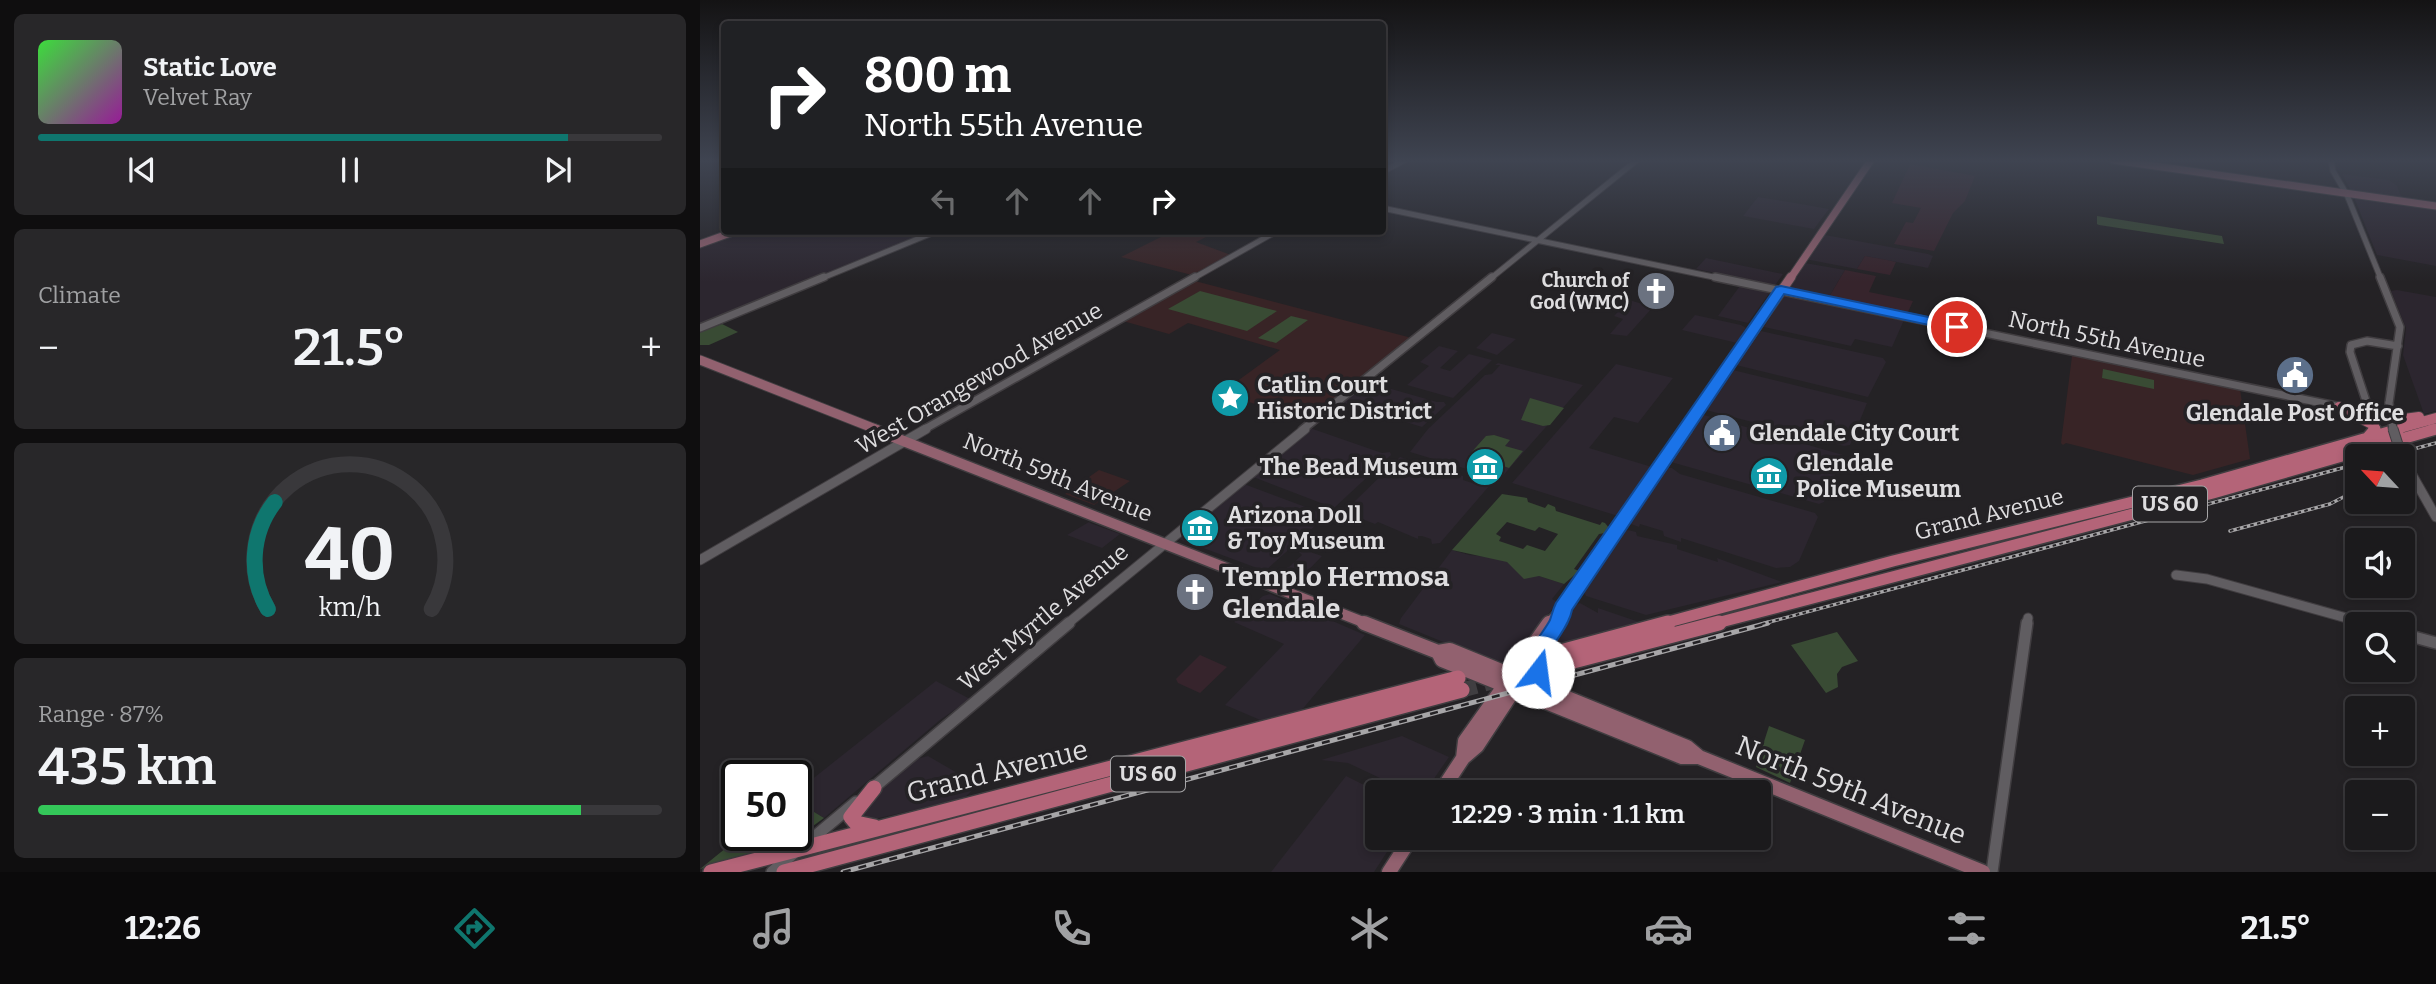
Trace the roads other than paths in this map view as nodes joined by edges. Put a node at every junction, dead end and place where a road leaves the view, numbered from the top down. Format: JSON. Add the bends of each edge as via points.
{"nodes":[{"id":1,"x":1587,"y":201,"type":"edge"},
{"id":2,"x":1843,"y":201,"type":"edge"},
{"id":3,"x":2348,"y":201,"type":"edge"},
{"id":4,"x":2401,"y":201,"type":"edge"},
{"id":5,"x":2436,"y":206,"type":"edge"},
{"id":6,"x":1386,"y":209,"type":"edge"},
{"id":7,"x":725,"y":235,"type":"edge"},
{"id":8,"x":927,"y":235,"type":"edge"},
{"id":9,"x":1270,"y":235,"type":"edge"},
{"id":10,"x":1539,"y":239,"type":"junction"},
{"id":11,"x":700,"y":244,"type":"edge"},
{"id":12,"x":1781,"y":289,"type":"junction"},
{"id":13,"x":700,"y":328,"type":"edge"},
{"id":14,"x":2398,"y":346,"type":"junction"},
{"id":15,"x":700,"y":360,"type":"edge"},
{"id":16,"x":2339,"y":407,"type":"junction"},
{"id":17,"x":2370,"y":412,"type":"junction"},
{"id":18,"x":2436,"y":413,"type":"edge"},
{"id":19,"x":2436,"y":418,"type":"edge"},
{"id":20,"x":2374,"y":425,"type":"junction"},
{"id":21,"x":2436,"y":429,"type":"edge"},
{"id":22,"x":2365,"y":439,"type":"junction"},
{"id":23,"x":906,"y":440,"type":"junction"},
{"id":24,"x":2398,"y":444,"type":"edge"},
{"id":25,"x":2415,"y":481,"type":"edge"},
{"id":26,"x":2435,"y":516,"type":"edge"},
{"id":27,"x":1163,"y":544,"type":"junction"},
{"id":28,"x":700,"y":560,"type":"edge"},
{"id":29,"x":2176,"y":575,"type":"dead end"},
{"id":30,"x":1563,"y":608,"type":"junction"},
{"id":31,"x":2028,"y":618,"type":"dead end"},
{"id":32,"x":2345,"y":618,"type":"edge"},
{"id":33,"x":2415,"y":637,"type":"edge"},
{"id":34,"x":2436,"y":643,"type":"edge"},
{"id":35,"x":1550,"y":657,"type":"junction"},
{"id":36,"x":1513,"y":682,"type":"junction"},
{"id":37,"x":1577,"y":702,"type":"junction"},
{"id":38,"x":1699,"y":757,"type":"junction"},
{"id":39,"x":1449,"y":780,"type":"edge"},
{"id":40,"x":874,"y":788,"type":"junction"},
{"id":41,"x":878,"y":828,"type":"junction"},
{"id":42,"x":812,"y":839,"type":"edge"},
{"id":43,"x":812,"y":846,"type":"edge"},
{"id":44,"x":1403,"y":850,"type":"edge"},
{"id":45,"x":792,"y":851,"type":"edge"},
{"id":46,"x":798,"y":851,"type":"edge"},
{"id":47,"x":711,"y":872,"type":"edge"},
{"id":48,"x":772,"y":872,"type":"edge"},
{"id":49,"x":784,"y":872,"type":"edge"},
{"id":50,"x":1389,"y":872,"type":"edge"},
{"id":51,"x":1983,"y":872,"type":"edge"},
{"id":52,"x":1992,"y":872,"type":"edge"}],
"edges":[{"from":1,"to":10,"type":"street","name":"West Myrtle Avenue"},
{"from":2,"to":12,"type":"main road"},
{"from":3,"to":14,"type":"street","via":[[2398,322]]},
{"from":4,"to":5,"type":"main road"},
{"from":6,"to":10,"type":"street","name":"North 55th Avenue"},
{"from":7,"to":11,"type":"main road"},
{"from":8,"to":13,"type":"street"},
{"from":9,"to":23,"type":"street","name":"West Orangewood Avenue"},
{"from":10,"to":12,"type":"street","name":"North 55th Avenue"},
{"from":10,"to":27,"type":"street","name":"West Myrtle Avenue"},
{"from":12,"to":16,"type":"street","name":"North 55th Avenue"},
{"from":12,"to":30,"type":"main road"},
{"from":14,"to":17,"type":"street","via":[[2360,341],[2350,348]]},
{"from":14,"to":24,"type":"street","bridge":true,"via":[[2389,409]]},
{"from":15,"to":23,"type":"main road","name":"North 59th Avenue"},
{"from":16,"to":17,"type":"street","name":"North 55th Avenue"},
{"from":16,"to":20,"type":"highway"},
{"from":17,"to":18,"type":"highway","via":[[2407,419]]},
{"from":17,"to":20,"type":"highway"},
{"from":19,"to":22,"type":"highway","name":"Grand Avenue","number":"US 60"},
{"from":20,"to":22,"type":"highway","via":[[2374,432]]},
{"from":21,"to":35,"type":"highway","name":"Grand Avenue","number":"US 60","via":[[2213,493]]},
{"from":22,"to":35,"type":"highway","name":"Grand Avenue","number":"US 60","via":[[2202,485],[1906,558]]},
{"from":23,"to":27,"type":"main road","name":"North 59th Avenue"},
{"from":23,"to":28,"type":"street","name":"West Orangewood Avenue"},
{"from":25,"to":26,"type":"street"},
{"from":27,"to":36,"type":"main road","name":"North 59th Avenue","via":[[1438,652],[1442,660]]},
{"from":27,"to":40,"type":"street","name":"West Myrtle Avenue"},
{"from":29,"to":32,"type":"street","via":[[2207,579]]},
{"from":30,"to":35,"type":"main road"},
{"from":30,"to":36,"type":"main road"},
{"from":31,"to":52,"type":"street"},
{"from":33,"to":34,"type":"street"},
{"from":35,"to":36,"type":"main road"},
{"from":35,"to":37,"type":"main road","via":[[1537,665],[1541,677]]},
{"from":36,"to":37,"type":"main road","name":"North 59th Avenue"},
{"from":36,"to":38,"type":"main road","name":"North 59th Avenue","via":[[1682,757]]},
{"from":36,"to":39,"type":"main road","via":[[1477,746]]},
{"from":37,"to":38,"type":"main road","name":"North 59th Avenue","via":[[1687,747]]},
{"from":38,"to":51,"type":"main road","name":"North 59th Avenue"},
{"from":40,"to":41,"type":"highway","via":[[851,817],[856,823]]},
{"from":40,"to":42,"type":"street","name":"West Myrtle Avenue"},
{"from":41,"to":43,"type":"highway","name":"Grand Avenue","number":"US 60"},
{"from":41,"to":49,"type":"highway","name":"Grand Avenue","number":"US 60","via":[[1460,684]]},
{"from":44,"to":50,"type":"main road"},
{"from":45,"to":47,"type":"highway","name":"Grand Avenue","number":"US 60"},
{"from":46,"to":48,"type":"street","name":"West Myrtle Avenue"}]}
